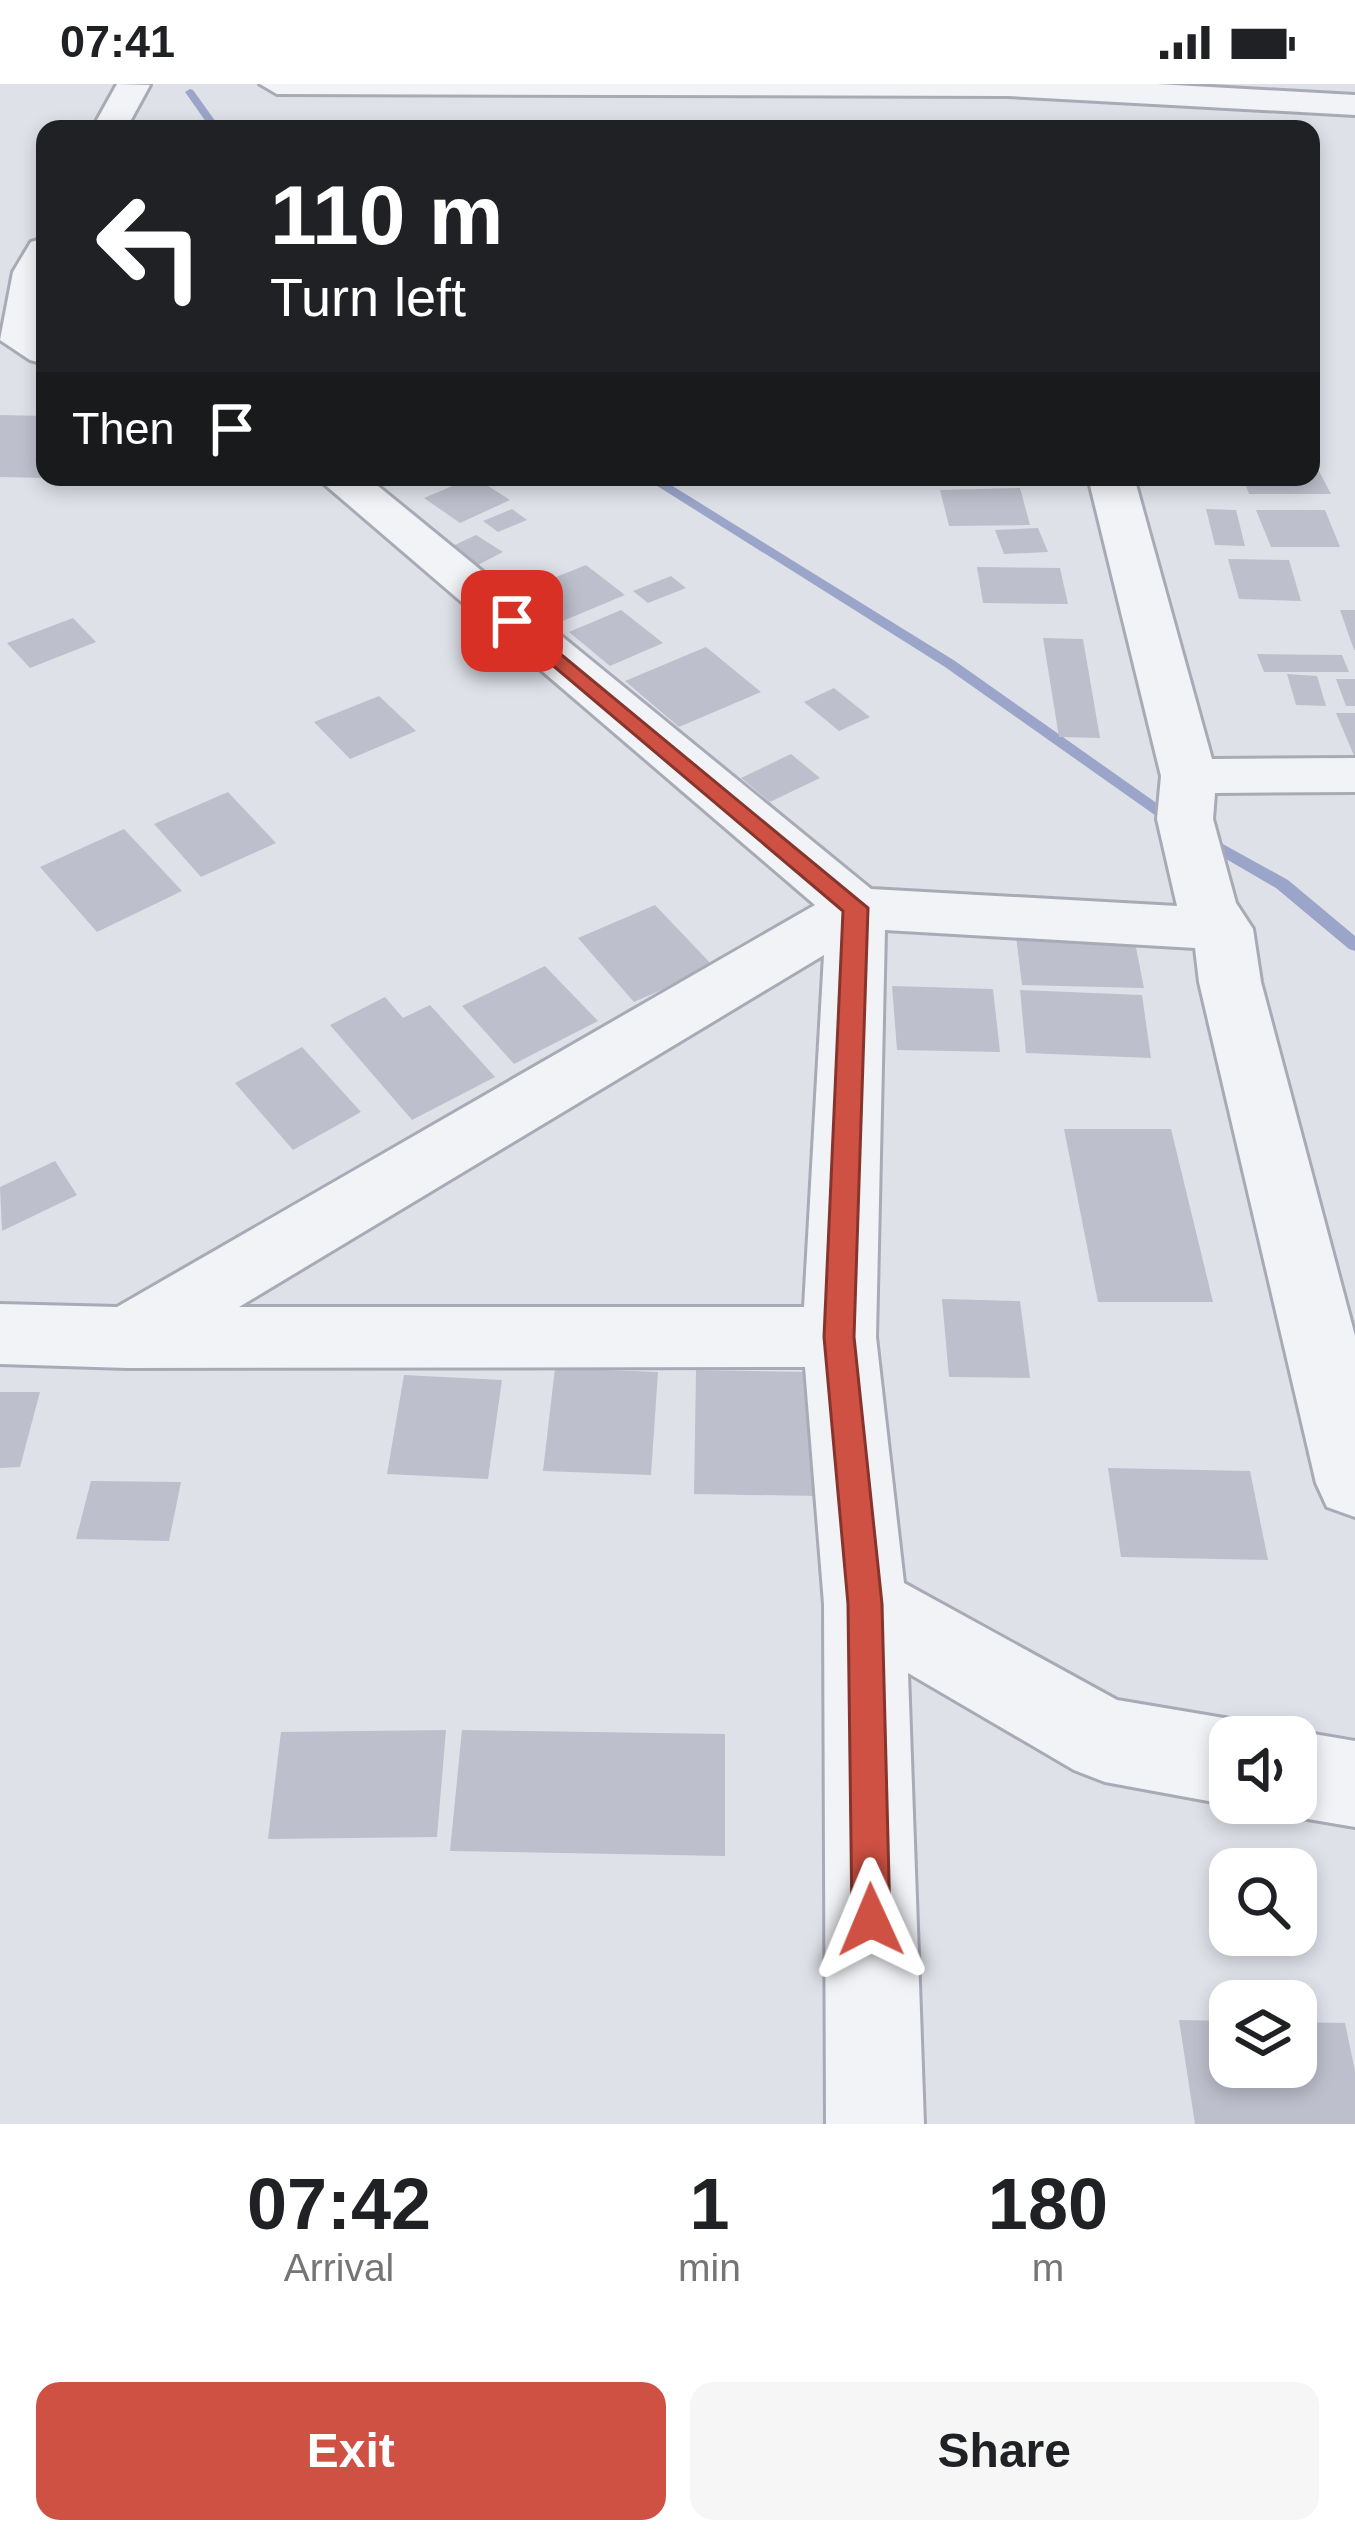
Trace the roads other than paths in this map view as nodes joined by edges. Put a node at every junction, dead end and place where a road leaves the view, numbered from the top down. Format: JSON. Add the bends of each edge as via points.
{"nodes":[{"id":1,"x":132,"y":84,"type":"edge"},
{"id":2,"x":162,"y":84,"type":"edge"},
{"id":3,"x":278,"y":84,"type":"edge"},
{"id":4,"x":382,"y":86,"type":"edge"},
{"id":5,"x":701,"y":86,"type":"edge"},
{"id":6,"x":1004,"y":86,"type":"edge"},
{"id":7,"x":1298,"y":94,"type":"edge"},
{"id":8,"x":1355,"y":105,"type":"edge"},
{"id":9,"x":114,"y":120,"type":"edge"},
{"id":10,"x":1017,"y":120,"type":"edge"},
{"id":11,"x":26,"y":265,"type":"edge"},
{"id":12,"x":36,"y":346,"type":"edge"},
{"id":13,"x":350,"y":486,"type":"edge"},
{"id":14,"x":1114,"y":486,"type":"edge"},
{"id":15,"x":1355,"y":776,"type":"edge"},
{"id":16,"x":1188,"y":798,"type":"junction"},
{"id":17,"x":856,"y":908,"type":"junction"},
{"id":18,"x":1215,"y":918,"type":"junction"},
{"id":19,"x":0,"y":1334,"type":"edge"},
{"id":20,"x":839,"y":1337,"type":"junction"},
{"id":21,"x":127,"y":1338,"type":"junction"},
{"id":22,"x":1355,"y":1483,"type":"edge"},
{"id":23,"x":865,"y":1604,"type":"junction"},
{"id":24,"x":1209,"y":1758,"type":"edge"},
{"id":25,"x":1317,"y":1778,"type":"edge"},
{"id":26,"x":1355,"y":1784,"type":"edge"},
{"id":27,"x":875,"y":2124,"type":"edge"}],
"edges":[{"from":1,"to":2,"type":"street"},
{"from":1,"to":9,"type":"street"},
{"from":3,"to":4,"type":"street"},
{"from":4,"to":5,"type":"street"},
{"from":5,"to":6,"type":"street"},
{"from":6,"to":7,"type":"street"},
{"from":6,"to":10,"type":"street"},
{"from":7,"to":8,"type":"street"},
{"from":11,"to":12,"type":"street","via":[[18,336]]},
{"from":13,"to":17,"type":"street"},
{"from":14,"to":16,"type":"street"},
{"from":15,"to":16,"type":"street"},
{"from":16,"to":18,"type":"street"},
{"from":17,"to":18,"type":"street"},
{"from":17,"to":20,"type":"street"},
{"from":17,"to":21,"type":"street"},
{"from":18,"to":22,"type":"street"},
{"from":19,"to":21,"type":"street"},
{"from":20,"to":21,"type":"street"},
{"from":20,"to":23,"type":"street"},
{"from":23,"to":24,"type":"street","via":[[1105,1740]]},
{"from":23,"to":27,"type":"street"},
{"from":25,"to":26,"type":"street"}]}
